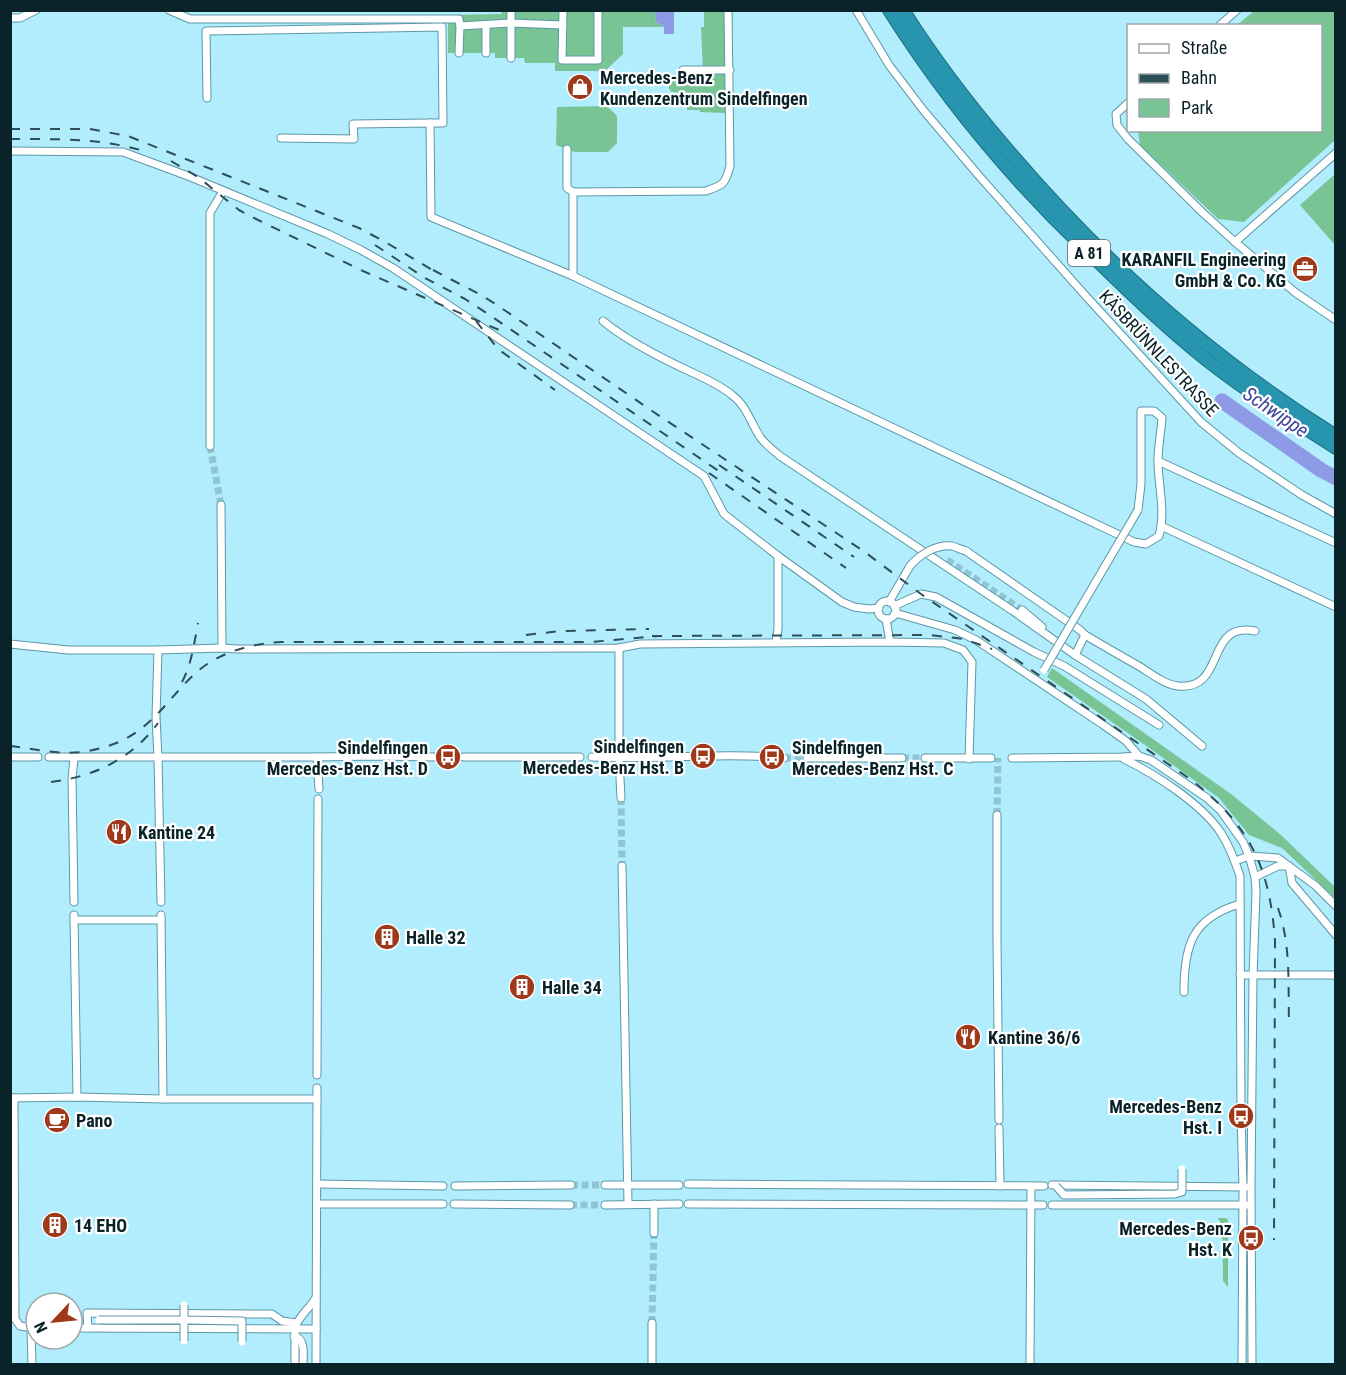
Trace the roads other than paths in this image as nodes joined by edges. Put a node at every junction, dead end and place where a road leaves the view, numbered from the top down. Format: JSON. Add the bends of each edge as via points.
{"nodes":[{"id":1,"x":36,"y":10,"type":"edge"},
{"id":2,"x":170,"y":10,"type":"edge"},
{"id":3,"x":511,"y":10,"type":"edge"},
{"id":4,"x":562,"y":10,"type":"edge"},
{"id":5,"x":598,"y":10,"type":"edge"},
{"id":6,"x":728,"y":10,"type":"edge"},
{"id":7,"x":856,"y":10,"type":"edge"},
{"id":8,"x":889,"y":10,"type":"edge"},
{"id":9,"x":903,"y":10,"type":"edge"},
{"id":10,"x":911,"y":10,"type":"edge"},
{"id":11,"x":1237,"y":10,"type":"edge"},
{"id":12,"x":10,"y":18,"type":"edge"},
{"id":13,"x":510,"y":23,"type":"junction"},
{"id":14,"x":1221,"y":24,"type":"edge"},
{"id":15,"x":486,"y":25,"type":"junction"},
{"id":16,"x":563,"y":25,"type":"junction"},
{"id":17,"x":459,"y":26,"type":"junction"},
{"id":18,"x":459,"y":53,"type":"dead end"},
{"id":19,"x":486,"y":53,"type":"dead end"},
{"id":20,"x":511,"y":58,"type":"dead end"},
{"id":21,"x":683,"y":70,"type":"dead end"},
{"id":22,"x":730,"y":70,"type":"junction"},
{"id":23,"x":953,"y":82,"type":"junction"},
{"id":24,"x":207,"y":98,"type":"dead end"},
{"id":25,"x":1127,"y":104,"type":"edge"},
{"id":26,"x":430,"y":123,"type":"junction"},
{"id":27,"x":281,"y":138,"type":"dead end"},
{"id":28,"x":567,"y":149,"type":"dead end"},
{"id":29,"x":10,"y":151,"type":"edge"},
{"id":30,"x":1335,"y":153,"type":"edge"},
{"id":31,"x":223,"y":191,"type":"junction"},
{"id":32,"x":573,"y":192,"type":"junction"},
{"id":33,"x":1235,"y":242,"type":"junction"},
{"id":34,"x":573,"y":276,"type":"junction"},
{"id":35,"x":603,"y":321,"type":"dead end"},
{"id":36,"x":1335,"y":321,"type":"edge"},
{"id":37,"x":1335,"y":436,"type":"edge"},
{"id":38,"x":210,"y":446,"type":"tunnel mouth"},
{"id":39,"x":1335,"y":448,"type":"edge"},
{"id":40,"x":1158,"y":461,"type":"junction"},
{"id":41,"x":810,"y":481,"type":"dead end"},
{"id":42,"x":819,"y":481,"type":"junction"},
{"id":43,"x":221,"y":505,"type":"tunnel mouth"},
{"id":44,"x":1335,"y":514,"type":"edge"},
{"id":45,"x":1161,"y":526,"type":"junction"},
{"id":46,"x":1335,"y":543,"type":"edge"},
{"id":47,"x":778,"y":556,"type":"junction"},
{"id":48,"x":893,"y":607,"type":"junction"},
{"id":49,"x":1335,"y":607,"type":"edge"},
{"id":50,"x":879,"y":608,"type":"junction"},
{"id":51,"x":1022,"y":610,"type":"tunnel mouth"},
{"id":52,"x":886,"y":619,"type":"junction"},
{"id":53,"x":1255,"y":631,"type":"dead end"},
{"id":54,"x":1085,"y":635,"type":"junction"},
{"id":55,"x":1049,"y":636,"type":"junction"},
{"id":56,"x":776,"y":642,"type":"junction"},
{"id":57,"x":890,"y":642,"type":"junction"},
{"id":58,"x":10,"y":644,"type":"edge"},
{"id":59,"x":222,"y":648,"type":"junction"},
{"id":60,"x":620,"y":648,"type":"junction"},
{"id":61,"x":158,"y":650,"type":"junction"},
{"id":62,"x":1075,"y":655,"type":"junction"},
{"id":63,"x":1037,"y":680,"type":"junction"},
{"id":64,"x":1159,"y":725,"type":"dead end"},
{"id":65,"x":1202,"y":746,"type":"dead end"},
{"id":66,"x":1139,"y":756,"type":"junction"},
{"id":67,"x":10,"y":757,"type":"edge"},
{"id":68,"x":38,"y":757,"type":"dead end"},
{"id":69,"x":49,"y":757,"type":"dead end"},
{"id":70,"x":317,"y":757,"type":"junction"},
{"id":71,"x":434,"y":757,"type":"tunnel mouth"},
{"id":72,"x":464,"y":757,"type":"tunnel mouth"},
{"id":73,"x":580,"y":757,"type":"dead end"},
{"id":74,"x":592,"y":757,"type":"dead end"},
{"id":75,"x":1122,"y":757,"type":"junction"},
{"id":76,"x":75,"y":758,"type":"junction"},
{"id":77,"x":158,"y":758,"type":"junction"},
{"id":78,"x":619,"y":758,"type":"junction"},
{"id":79,"x":784,"y":758,"type":"tunnel mouth"},
{"id":80,"x":807,"y":758,"type":"tunnel mouth"},
{"id":81,"x":902,"y":758,"type":"tunnel mouth"},
{"id":82,"x":925,"y":758,"type":"tunnel mouth"},
{"id":83,"x":991,"y":758,"type":"dead end"},
{"id":84,"x":1012,"y":758,"type":"dead end"},
{"id":85,"x":969,"y":759,"type":"junction"},
{"id":86,"x":318,"y":789,"type":"dead end"},
{"id":87,"x":621,"y":798,"type":"tunnel mouth"},
{"id":88,"x":318,"y":799,"type":"dead end"},
{"id":89,"x":997,"y":815,"type":"tunnel mouth"},
{"id":90,"x":1249,"y":856,"type":"junction"},
{"id":91,"x":1235,"y":861,"type":"junction"},
{"id":92,"x":622,"y":866,"type":"tunnel mouth"},
{"id":93,"x":1289,"y":866,"type":"junction"},
{"id":94,"x":1255,"y":877,"type":"junction"},
{"id":95,"x":74,"y":902,"type":"dead end"},
{"id":96,"x":161,"y":902,"type":"dead end"},
{"id":97,"x":1240,"y":904,"type":"junction"},
{"id":98,"x":1335,"y":906,"type":"edge"},
{"id":99,"x":1335,"y":935,"type":"edge"},
{"id":100,"x":1240,"y":975,"type":"junction"},
{"id":101,"x":1335,"y":975,"type":"edge"},
{"id":102,"x":1253,"y":976,"type":"junction"},
{"id":103,"x":1184,"y":992,"type":"dead end"},
{"id":104,"x":317,"y":1075,"type":"dead end"},
{"id":105,"x":317,"y":1088,"type":"dead end"},
{"id":106,"x":76,"y":1097,"type":"junction"},
{"id":107,"x":12,"y":1098,"type":"edge"},
{"id":108,"x":163,"y":1099,"type":"junction"},
{"id":109,"x":317,"y":1099,"type":"junction"},
{"id":110,"x":1182,"y":1169,"type":"dead end"},
{"id":111,"x":317,"y":1184,"type":"junction"},
{"id":112,"x":628,"y":1184,"type":"junction"},
{"id":113,"x":688,"y":1184,"type":"dead end"},
{"id":114,"x":571,"y":1185,"type":"tunnel mouth"},
{"id":115,"x":605,"y":1185,"type":"tunnel mouth"},
{"id":116,"x":679,"y":1185,"type":"dead end"},
{"id":117,"x":443,"y":1186,"type":"dead end"},
{"id":118,"x":455,"y":1186,"type":"dead end"},
{"id":119,"x":1000,"y":1186,"type":"junction"},
{"id":120,"x":1031,"y":1186,"type":"junction"},
{"id":121,"x":1044,"y":1186,"type":"dead end"},
{"id":122,"x":1247,"y":1187,"type":"junction"},
{"id":123,"x":317,"y":1204,"type":"junction"},
{"id":124,"x":443,"y":1204,"type":"dead end"},
{"id":125,"x":454,"y":1204,"type":"dead end"},
{"id":126,"x":628,"y":1204,"type":"junction"},
{"id":127,"x":654,"y":1204,"type":"junction"},
{"id":128,"x":679,"y":1204,"type":"dead end"},
{"id":129,"x":688,"y":1204,"type":"dead end"},
{"id":130,"x":1052,"y":1204,"type":"dead end"},
{"id":131,"x":570,"y":1205,"type":"tunnel mouth"},
{"id":132,"x":605,"y":1205,"type":"tunnel mouth"},
{"id":133,"x":1031,"y":1205,"type":"junction"},
{"id":134,"x":1043,"y":1205,"type":"dead end"},
{"id":135,"x":1243,"y":1205,"type":"junction"},
{"id":136,"x":1251,"y":1205,"type":"junction"},
{"id":137,"x":13,"y":1213,"type":"edge"},
{"id":138,"x":654,"y":1233,"type":"tunnel mouth"},
{"id":139,"x":316,"y":1298,"type":"junction"},
{"id":140,"x":184,"y":1305,"type":"dead end"},
{"id":141,"x":88,"y":1320,"type":"junction"},
{"id":142,"x":184,"y":1320,"type":"junction"},
{"id":143,"x":84,"y":1322,"type":"edge"},
{"id":144,"x":652,"y":1323,"type":"tunnel mouth"},
{"id":145,"x":24,"y":1327,"type":"edge"},
{"id":146,"x":295,"y":1329,"type":"junction"},
{"id":147,"x":316,"y":1329,"type":"junction"},
{"id":148,"x":184,"y":1341,"type":"dead end"},
{"id":149,"x":242,"y":1342,"type":"dead end"},
{"id":150,"x":1030,"y":1363,"type":"edge"},
{"id":151,"x":295,"y":1365,"type":"edge"},
{"id":152,"x":303,"y":1365,"type":"edge"},
{"id":153,"x":316,"y":1365,"type":"edge"},
{"id":154,"x":652,"y":1365,"type":"edge"},
{"id":155,"x":1242,"y":1365,"type":"edge"},
{"id":156,"x":1252,"y":1365,"type":"edge"}],
"edges":[{"from":1,"to":12,"type":"street"},
{"from":2,"to":17,"type":"street","via":[[190,19],[459,19]]},
{"from":3,"to":13,"type":"street"},
{"from":4,"to":16,"type":"street"},
{"from":5,"to":16,"type":"street","via":[[598,60],[562,60]]},
{"from":6,"to":22,"type":"street"},
{"from":7,"to":44,"type":"street","name":"KÄSBRÜNNLESTRASSE","via":[[889,65],[931,119],[1201,422],[1239,453]]},
{"from":8,"to":39,"type":"highway","number":"A 81","via":[[960,112],[1020,183],[1101,266],[1208,360]]},
{"from":9,"to":23,"type":"highway","number":"A 81"},
{"from":10,"to":23,"type":"highway"},
{"from":11,"to":14,"type":"street"},
{"from":13,"to":15,"type":"street"},
{"from":13,"to":16,"type":"street"},
{"from":13,"to":20,"type":"street"},
{"from":15,"to":17,"type":"street"},
{"from":15,"to":19,"type":"street"},
{"from":17,"to":18,"type":"street"},
{"from":21,"to":22,"type":"street"},
{"from":22,"to":32,"type":"street","via":[[730,166],[721,186],[706,190]]},
{"from":23,"to":37,"type":"highway","number":"A 81","via":[[1044,193],[1144,292],[1239,370]]},
{"from":24,"to":26,"type":"street","via":[[206,31],[442,27],[443,123]]},
{"from":25,"to":33,"type":"street","via":[[1116,114],[1117,125]]},
{"from":26,"to":27,"type":"street","via":[[353,124],[354,139]]},
{"from":26,"to":34,"type":"street","via":[[431,217]]},
{"from":28,"to":32,"type":"street","via":[[567,188]]},
{"from":29,"to":31,"type":"street","via":[[123,152]]},
{"from":30,"to":33,"type":"street"},
{"from":31,"to":38,"type":"street","via":[[210,213]]},
{"from":31,"to":47,"type":"street","via":[[328,234],[393,268],[704,476],[724,514]]},
{"from":32,"to":34,"type":"street"},
{"from":33,"to":36,"type":"street"},
{"from":34,"to":45,"type":"street","via":[[1134,542],[1146,544],[1159,536]]},
{"from":35,"to":42,"type":"street","via":[[617,333],[734,396],[766,444]]},
{"from":40,"to":45,"type":"street"},
{"from":40,"to":46,"type":"street"},
{"from":40,"to":63,"type":"street","bridge":true,"via":[[1162,418],[1154,411],[1141,411],[1142,484],[1138,510]]},
{"from":41,"to":42,"type":"street"},
{"from":42,"to":55,"type":"street"},
{"from":43,"to":59,"type":"street"},
{"from":45,"to":49,"type":"street"},
{"from":47,"to":50,"type":"street","via":[[842,602],[854,607]]},
{"from":47,"to":56,"type":"street"},
{"from":48,"to":50,"type":"street","via":[[881,603]]},
{"from":48,"to":52,"type":"street","via":[[891,618]]},
{"from":48,"to":54,"type":"street","bridge":true,"via":[[915,559],[937,547],[952,546],[966,551]]},
{"from":48,"to":63,"type":"street","via":[[976,640]]},
{"from":48,"to":64,"type":"street","via":[[921,594],[936,597],[1064,666]]},
{"from":50,"to":52,"type":"street","via":[[879,614]]},
{"from":51,"to":55,"type":"street"},
{"from":52,"to":57,"type":"street"},
{"from":53,"to":54,"type":"street","via":[[1244,629],[1226,637],[1209,672],[1192,686],[1176,686],[1162,680]]},
{"from":54,"to":62,"type":"street"},
{"from":55,"to":62,"type":"street"},
{"from":56,"to":57,"type":"street"},
{"from":56,"to":60,"type":"street","via":[[640,644]]},
{"from":57,"to":85,"type":"street","via":[[944,643],[963,650],[972,662]]},
{"from":58,"to":61,"type":"street","via":[[68,650]]},
{"from":59,"to":60,"type":"street"},
{"from":59,"to":61,"type":"street"},
{"from":60,"to":78,"type":"street"},
{"from":61,"to":77,"type":"street"},
{"from":62,"to":65,"type":"street","via":[[1146,699]]},
{"from":63,"to":66,"type":"street","via":[[1126,741]]},
{"from":66,"to":75,"type":"street"},
{"from":66,"to":90,"type":"street","via":[[1159,764],[1207,798],[1233,827]]},
{"from":67,"to":68,"type":"street"},
{"from":69,"to":76,"type":"street"},
{"from":70,"to":71,"type":"street"},
{"from":70,"to":77,"type":"street"},
{"from":70,"to":86,"type":"street"},
{"from":72,"to":73,"type":"street"},
{"from":74,"to":78,"type":"street"},
{"from":75,"to":84,"type":"street"},
{"from":75,"to":91,"type":"street","via":[[1205,815],[1220,831]]},
{"from":76,"to":77,"type":"street"},
{"from":76,"to":95,"type":"street"},
{"from":77,"to":96,"type":"street"},
{"from":78,"to":79,"type":"street"},
{"from":78,"to":87,"type":"street"},
{"from":80,"to":81,"type":"street"},
{"from":82,"to":85,"type":"street"},
{"from":83,"to":85,"type":"street"},
{"from":88,"to":104,"type":"street"},
{"from":89,"to":119,"type":"street"},
{"from":90,"to":91,"type":"street"},
{"from":90,"to":93,"type":"street","via":[[1278,858]]},
{"from":90,"to":94,"type":"street"},
{"from":91,"to":97,"type":"street","via":[[1240,876]]},
{"from":92,"to":112,"type":"street"},
{"from":93,"to":94,"type":"street","via":[[1278,866]]},
{"from":93,"to":98,"type":"street"},
{"from":93,"to":99,"type":"street","via":[[1292,883]]},
{"from":94,"to":102,"type":"street"},
{"from":97,"to":100,"type":"street"},
{"from":97,"to":103,"type":"street","via":[[1205,921],[1190,943]]},
{"from":100,"to":102,"type":"street"},
{"from":100,"to":122,"type":"street","via":[[1241,1116]]},
{"from":101,"to":102,"type":"street"},
{"from":102,"to":122,"type":"street"},
{"from":105,"to":109,"type":"street"},
{"from":106,"to":107,"type":"street"},
{"from":106,"to":108,"type":"street"},
{"from":106,"to":108,"type":"street","via":[[74,917],[161,918]]},
{"from":107,"to":137,"type":"street"},
{"from":108,"to":109,"type":"street"},
{"from":109,"to":111,"type":"street"},
{"from":110,"to":122,"type":"street","bridge":true,"via":[[1182,1192],[1175,1194],[1064,1195],[1054,1186]]},
{"from":111,"to":117,"type":"street"},
{"from":111,"to":123,"type":"street"},
{"from":112,"to":115,"type":"street"},
{"from":112,"to":116,"type":"street"},
{"from":112,"to":126,"type":"street"},
{"from":113,"to":119,"type":"street"},
{"from":114,"to":118,"type":"street"},
{"from":119,"to":120,"type":"street"},
{"from":120,"to":121,"type":"street"},
{"from":120,"to":133,"type":"street"},
{"from":122,"to":135,"type":"street"},
{"from":122,"to":136,"type":"street"},
{"from":123,"to":124,"type":"street"},
{"from":123,"to":139,"type":"street"},
{"from":125,"to":131,"type":"street"},
{"from":126,"to":127,"type":"street"},
{"from":126,"to":132,"type":"street"},
{"from":127,"to":128,"type":"street"},
{"from":127,"to":138,"type":"street"},
{"from":129,"to":133,"type":"street"},
{"from":130,"to":135,"type":"street"},
{"from":133,"to":134,"type":"street"},
{"from":133,"to":150,"type":"street"},
{"from":135,"to":136,"type":"street"},
{"from":135,"to":155,"type":"street"},
{"from":136,"to":156,"type":"street"},
{"from":137,"to":145,"type":"street","via":[[15,1318]]},
{"from":139,"to":146,"type":"street"},
{"from":139,"to":147,"type":"street"},
{"from":140,"to":142,"type":"street","bridge":true},
{"from":141,"to":142,"type":"street","bridge":true},
{"from":141,"to":143,"type":"street"},
{"from":141,"to":146,"type":"street"},
{"from":141,"to":146,"type":"street","via":[[272,1314]]},
{"from":142,"to":148,"type":"street","bridge":true},
{"from":142,"to":149,"type":"street","bridge":true,"via":[[242,1321]]},
{"from":144,"to":154,"type":"street"},
{"from":146,"to":147,"type":"street"},
{"from":146,"to":151,"type":"street"},
{"from":146,"to":152,"type":"street","via":[[302,1342]]},
{"from":147,"to":153,"type":"street"}]}
